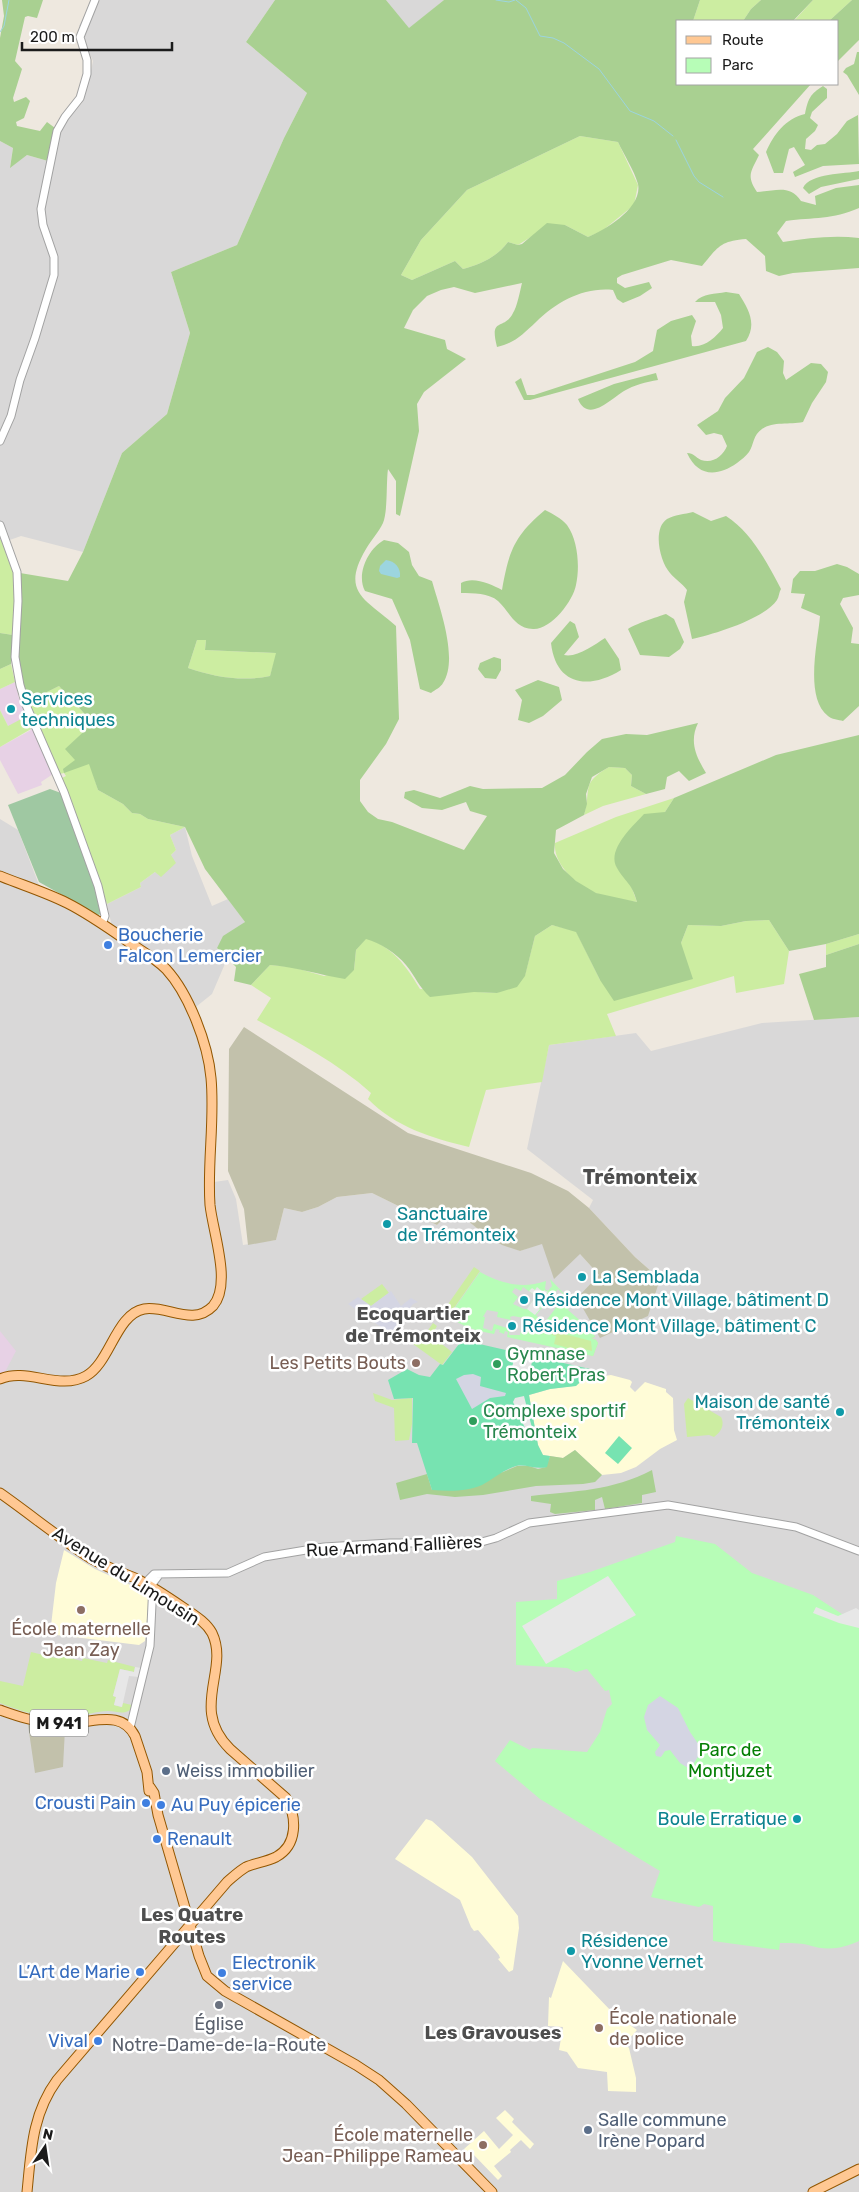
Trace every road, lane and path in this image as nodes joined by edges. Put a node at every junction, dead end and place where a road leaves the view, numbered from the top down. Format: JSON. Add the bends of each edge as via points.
{"nodes":[{"id":1,"x":95,"y":0,"type":"edge"},
{"id":2,"x":0,"y":441,"type":"edge"},
{"id":3,"x":0,"y":525,"type":"edge"},
{"id":4,"x":0,"y":876,"type":"edge"},
{"id":5,"x":102,"y":924,"type":"junction"},
{"id":6,"x":0,"y":1379,"type":"edge"},
{"id":7,"x":0,"y":1493,"type":"edge"},
{"id":8,"x":859,"y":1551,"type":"edge"},
{"id":9,"x":149,"y":1586,"type":"junction"},
{"id":10,"x":0,"y":1710,"type":"edge"},
{"id":11,"x":134,"y":1711,"type":"junction"},
{"id":12,"x":122,"y":1722,"type":"junction"},
{"id":13,"x":130,"y":1728,"type":"junction"},
{"id":14,"x":190,"y":1924,"type":"junction"},
{"id":15,"x":859,"y":2170,"type":"edge"},
{"id":16,"x":27,"y":2192,"type":"edge"},
{"id":17,"x":492,"y":2192,"type":"edge"},
{"id":18,"x":813,"y":2192,"type":"edge"}],
"edges":[{"from":1,"to":2,"type":"street","via":[[80,37],[87,60],[86,80],[80,98],[57,131],[43,200],[42,217],[53,251],[54,275],[11,416]]},
{"from":3,"to":5,"type":"street","via":[[18,586],[15,651],[20,685],[98,886],[105,916]]},
{"from":4,"to":5,"type":"main road","via":[[68,904]]},
{"from":5,"to":6,"type":"main road","via":[[166,969],[187,1001],[204,1048],[210,1072],[210,1193],[222,1284],[218,1298],[210,1308],[195,1315],[149,1308],[135,1312],[94,1370],[79,1379],[67,1382],[12,1375]]},
{"from":7,"to":9,"type":"main road","name":"Avenue du Limousin","via":[[90,1558]]},
{"from":8,"to":9,"type":"street","name":"Rue Armand Fallières","via":[[796,1528],[668,1505],[529,1523],[478,1543],[324,1547],[264,1557],[228,1572],[161,1573]]},
{"from":9,"to":11,"type":"street","via":[[150,1640]]},
{"from":9,"to":14,"type":"main road","name":"Avenue du Limousin","via":[[193,1614],[211,1633],[216,1653],[211,1702],[215,1729],[230,1749],[281,1792],[293,1815],[292,1838],[285,1850],[273,1858],[244,1868]]},
{"from":10,"to":12,"type":"main road","number":"M 941","via":[[45,1722],[106,1718]]},
{"from":11,"to":12,"type":"street"},
{"from":11,"to":13,"type":"street"},
{"from":12,"to":13,"type":"main road"},
{"from":13,"to":14,"type":"main road","via":[[140,1752],[148,1792],[157,1811]]},
{"from":14,"to":16,"type":"main road","name":"Avenue du Limousin","via":[[61,2074],[48,2094],[34,2130]]},
{"from":14,"to":17,"type":"main road","via":[[202,1966],[214,1983],[379,2080]]},
{"from":15,"to":18,"type":"main road"}]}
